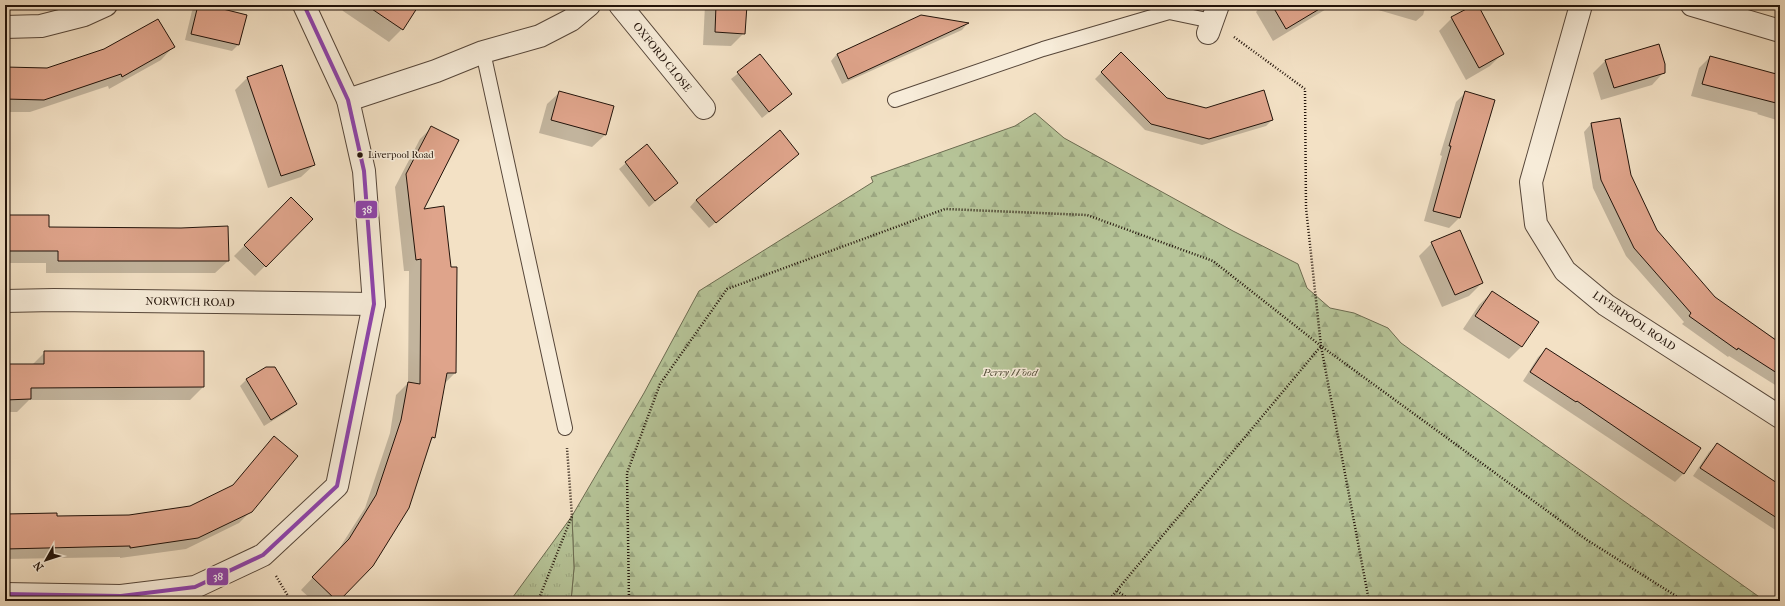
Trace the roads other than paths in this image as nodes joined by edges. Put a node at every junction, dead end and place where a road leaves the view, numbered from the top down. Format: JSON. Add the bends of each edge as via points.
{"nodes":[{"id":1,"x":106,"y":5,"type":"edge"},
{"id":2,"x":304,"y":5,"type":"edge"},
{"id":3,"x":589,"y":5,"type":"edge"},
{"id":4,"x":620,"y":5,"type":"edge"},
{"id":5,"x":1581,"y":5,"type":"edge"},
{"id":6,"x":1692,"y":5,"type":"edge"},
{"id":7,"x":1213,"y":20,"type":"edge"},
{"id":8,"x":5,"y":27,"type":"edge"},
{"id":9,"x":1780,"y":31,"type":"edge"},
{"id":10,"x":483,"y":52,"type":"junction"},
{"id":11,"x":348,"y":100,"type":"junction"},
{"id":12,"x":895,"y":100,"type":"dead end"},
{"id":13,"x":704,"y":108,"type":"dead end"},
{"id":14,"x":5,"y":301,"type":"edge"},
{"id":15,"x":374,"y":304,"type":"junction"},
{"id":16,"x":1780,"y":417,"type":"edge"},
{"id":17,"x":565,"y":428,"type":"road end"},
{"id":18,"x":5,"y":594,"type":"edge"}],
"edges":[{"from":1,"to":8,"type":"street","via":[[84,15],[41,26]]},
{"from":2,"to":11,"type":"street"},
{"from":3,"to":10,"type":"street","via":[[572,20],[540,36]]},
{"from":4,"to":13,"type":"street","name":"OXFORD CLOSE"},
{"from":5,"to":16,"type":"street","name":"LIVERPOOL ROAD","via":[[1531,182],[1536,224],[1565,271],[1606,305]]},
{"from":6,"to":9,"type":"street"},
{"from":7,"to":12,"type":"lane","via":[[1169,12],[1043,49]]},
{"from":10,"to":11,"type":"street","via":[[436,71]]},
{"from":10,"to":17,"type":"lane"},
{"from":11,"to":15,"type":"street","via":[[364,171]]},
{"from":14,"to":15,"type":"street","name":"NORWICH ROAD"},
{"from":15,"to":18,"type":"street","via":[[337,486],[263,555],[195,587],[121,596]]}]}
